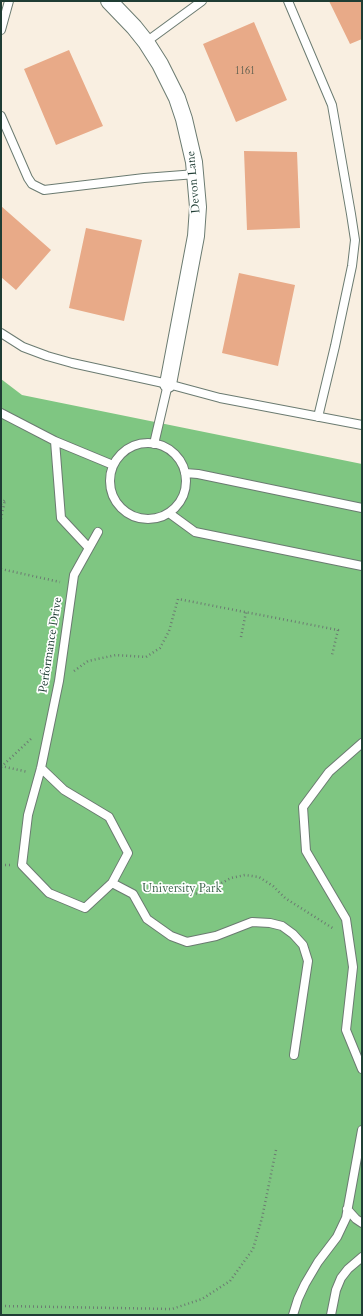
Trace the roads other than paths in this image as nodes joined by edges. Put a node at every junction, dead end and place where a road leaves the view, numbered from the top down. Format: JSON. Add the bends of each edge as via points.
{"nodes":[{"id":1,"x":9,"y":1,"type":"edge"},
{"id":2,"x":109,"y":1,"type":"edge"},
{"id":3,"x":202,"y":1,"type":"edge"},
{"id":4,"x":288,"y":1,"type":"edge"},
{"id":5,"x":1,"y":30,"type":"edge"},
{"id":6,"x":146,"y":42,"type":"junction"},
{"id":7,"x":1,"y":116,"type":"edge"},
{"id":8,"x":196,"y":174,"type":"junction"},
{"id":9,"x":1,"y":333,"type":"edge"},
{"id":10,"x":168,"y":384,"type":"junction"},
{"id":11,"x":1,"y":413,"type":"edge"},
{"id":12,"x":318,"y":416,"type":"junction"},
{"id":13,"x":362,"y":425,"type":"edge"},
{"id":14,"x":55,"y":441,"type":"junction"},
{"id":15,"x":154,"y":444,"type":"junction"},
{"id":16,"x":114,"y":465,"type":"junction"},
{"id":17,"x":185,"y":473,"type":"junction"},
{"id":18,"x":362,"y":508,"type":"edge"},
{"id":19,"x":169,"y":513,"type":"junction"},
{"id":20,"x":98,"y":532,"type":"dead end"},
{"id":21,"x":89,"y":548,"type":"junction"},
{"id":22,"x":362,"y":566,"type":"edge"},
{"id":23,"x":362,"y":743,"type":"edge"},
{"id":24,"x":40,"y":771,"type":"junction"},
{"id":25,"x":112,"y":883,"type":"junction"},
{"id":26,"x":294,"y":1055,"type":"dead end"},
{"id":27,"x":362,"y":1069,"type":"edge"},
{"id":28,"x":362,"y":1130,"type":"edge"},
{"id":29,"x":347,"y":1209,"type":"junction"},
{"id":30,"x":362,"y":1223,"type":"edge"},
{"id":31,"x":362,"y":1257,"type":"edge"},
{"id":32,"x":294,"y":1315,"type":"edge"},
{"id":33,"x":331,"y":1315,"type":"edge"}],
"edges":[{"from":1,"to":5,"type":"lane"},
{"from":2,"to":6,"type":"street","name":"Devon Lane"},
{"from":3,"to":6,"type":"lane"},
{"from":4,"to":12,"type":"lane","via":[[332,105],[355,240],[351,273]]},
{"from":6,"to":8,"type":"street","name":"Devon Lane","via":[[177,98]]},
{"from":7,"to":8,"type":"lane","via":[[28,178],[36,187],[44,190]]},
{"from":8,"to":10,"type":"street","name":"Devon Lane","via":[[196,236]]},
{"from":9,"to":10,"type":"lane","via":[[23,347],[47,356]]},
{"from":10,"to":12,"type":"lane","via":[[220,398]]},
{"from":10,"to":15,"type":"lane"},
{"from":11,"to":14,"type":"lane"},
{"from":12,"to":13,"type":"lane"},
{"from":14,"to":16,"type":"lane"},
{"from":14,"to":21,"type":"lane","via":[[61,518]]},
{"from":15,"to":16,"type":"lane","via":[[135,445],[126,450]]},
{"from":15,"to":17,"type":"lane","via":[[163,446],[174,454]]},
{"from":16,"to":19,"type":"lane","via":[[110,485],[113,496],[126,512],[146,519]]},
{"from":17,"to":18,"type":"lane"},
{"from":17,"to":19,"type":"lane","via":[[184,492]]},
{"from":19,"to":22,"type":"lane","via":[[195,532]]},
{"from":20,"to":21,"type":"lane","name":"Performance Drive"},
{"from":21,"to":24,"type":"lane","name":"Performance Drive","via":[[74,575],[59,681]]},
{"from":23,"to":27,"type":"lane","via":[[329,772],[303,807],[306,852],[346,919],[353,968],[346,1030]]},
{"from":24,"to":25,"type":"lane","name":"Performance Drive","via":[[64,790],[109,818],[128,853]]},
{"from":24,"to":25,"type":"lane","name":"Performance Drive","via":[[28,815],[22,865],[48,893],[85,908]]},
{"from":25,"to":26,"type":"lane","via":[[133,894],[147,919],[171,936],[187,942],[216,936],[252,922],[282,926],[294,934],[302,945],[308,961]]},
{"from":28,"to":29,"type":"lane"},
{"from":29,"to":30,"type":"lane"},
{"from":29,"to":32,"type":"lane","via":[[346,1218],[337,1237],[305,1284]]},
{"from":31,"to":33,"type":"lane","via":[[341,1278]]}]}
